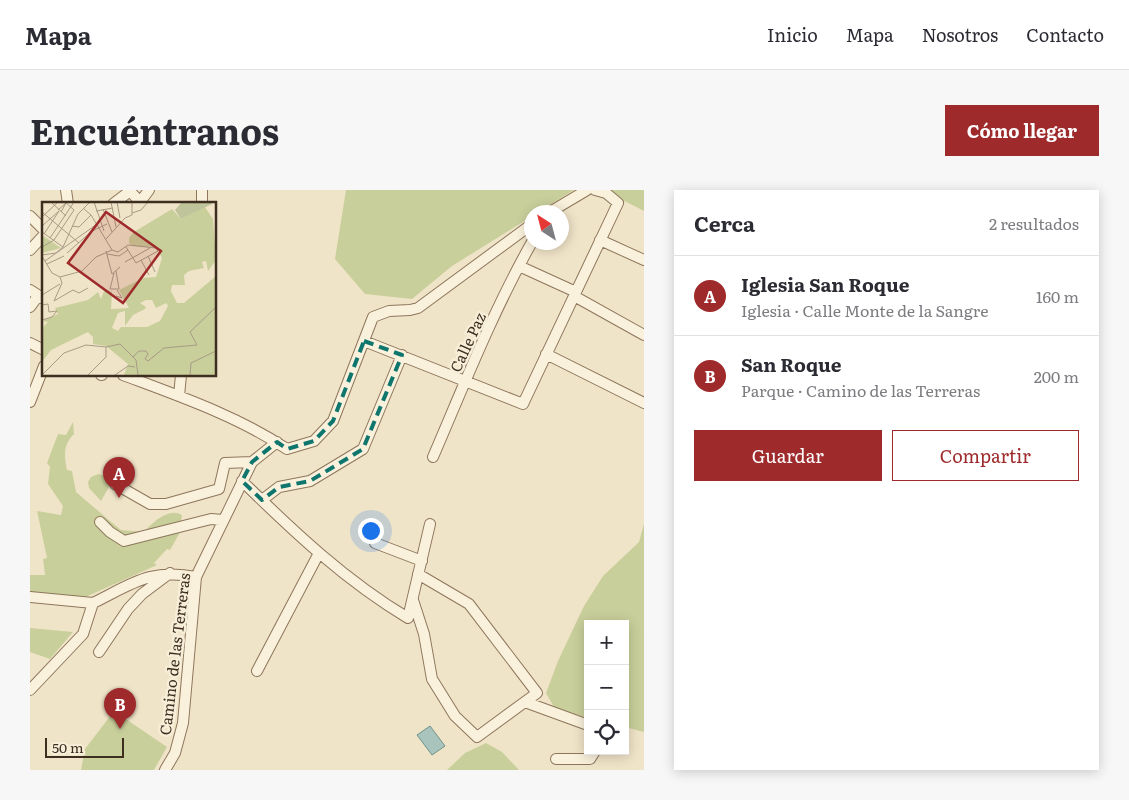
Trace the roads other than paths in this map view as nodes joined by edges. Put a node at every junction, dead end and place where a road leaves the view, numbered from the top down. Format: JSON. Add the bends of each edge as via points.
{"nodes":[{"id":1,"x":129,"y":190,"type":"edge"},
{"id":2,"x":149,"y":190,"type":"edge"},
{"id":3,"x":587,"y":190,"type":"edge"},
{"id":4,"x":595,"y":190,"type":"edge"},
{"id":5,"x":114,"y":202,"type":"edge"},
{"id":6,"x":140,"y":202,"type":"edge"},
{"id":7,"x":142,"y":202,"type":"edge"},
{"id":8,"x":562,"y":205,"type":"edge"},
{"id":9,"x":30,"y":216,"type":"edge"},
{"id":10,"x":42,"y":228,"type":"edge"},
{"id":11,"x":524,"y":230,"type":"edge"},
{"id":12,"x":42,"y":237,"type":"edge"},
{"id":13,"x":600,"y":240,"type":"junction"},
{"id":14,"x":30,"y":250,"type":"edge"},
{"id":15,"x":528,"y":250,"type":"edge"},
{"id":16,"x":644,"y":260,"type":"edge"},
{"id":17,"x":519,"y":266,"type":"junction"},
{"id":18,"x":575,"y":294,"type":"junction"},
{"id":19,"x":39,"y":295,"type":"edge"},
{"id":20,"x":30,"y":307,"type":"edge"},
{"id":21,"x":644,"y":335,"type":"edge"},
{"id":22,"x":364,"y":341,"type":"junction"},
{"id":23,"x":30,"y":343,"type":"edge"},
{"id":24,"x":42,"y":349,"type":"edge"},
{"id":25,"x":546,"y":354,"type":"junction"},
{"id":26,"x":402,"y":356,"type":"junction"},
{"id":27,"x":42,"y":371,"type":"edge"},
{"id":28,"x":126,"y":376,"type":"edge"},
{"id":29,"x":181,"y":376,"type":"edge"},
{"id":30,"x":465,"y":381,"type":"junction"},
{"id":31,"x":179,"y":396,"type":"junction"},
{"id":32,"x":30,"y":402,"type":"edge"},
{"id":33,"x":644,"y":403,"type":"edge"},
{"id":34,"x":277,"y":442,"type":"junction"},
{"id":35,"x":433,"y":457,"type":"dead end"},
{"id":36,"x":252,"y":462,"type":"junction"},
{"id":37,"x":242,"y":481,"type":"junction"},
{"id":38,"x":115,"y":484,"type":"dead end"},
{"id":39,"x":262,"y":500,"type":"junction"},
{"id":40,"x":223,"y":520,"type":"junction"},
{"id":41,"x":100,"y":522,"type":"dead end"},
{"id":42,"x":430,"y":524,"type":"dead end"},
{"id":43,"x":375,"y":543,"type":"dead end"},
{"id":44,"x":319,"y":553,"type":"junction"},
{"id":45,"x":422,"y":561,"type":"junction"},
{"id":46,"x":170,"y":573,"type":"junction"},
{"id":47,"x":418,"y":574,"type":"junction"},
{"id":48,"x":196,"y":577,"type":"junction"},
{"id":49,"x":30,"y":597,"type":"edge"},
{"id":50,"x":413,"y":600,"type":"junction"},
{"id":51,"x":92,"y":603,"type":"junction"},
{"id":52,"x":99,"y":652,"type":"dead end"},
{"id":53,"x":257,"y":671,"type":"dead end"},
{"id":54,"x":30,"y":690,"type":"edge"},
{"id":55,"x":525,"y":702,"type":"junction"},
{"id":56,"x":584,"y":724,"type":"edge"},
{"id":57,"x":592,"y":755,"type":"edge"},
{"id":58,"x":556,"y":759,"type":"dead end"},
{"id":59,"x":165,"y":770,"type":"edge"}],
"edges":[{"from":1,"to":5,"type":"street"},
{"from":1,"to":6,"type":"street"},
{"from":2,"to":7,"type":"street"},
{"from":3,"to":8,"type":"street"},
{"from":4,"to":13,"type":"street","via":[[606,193],[618,203]]},
{"from":9,"to":10,"type":"street"},
{"from":11,"to":22,"type":"street","via":[[418,308],[389,311],[373,317]]},
{"from":12,"to":14,"type":"street"},
{"from":13,"to":16,"type":"street"},
{"from":13,"to":18,"type":"street"},
{"from":15,"to":17,"type":"street","name":"Calle Paz"},
{"from":17,"to":18,"type":"street"},
{"from":17,"to":30,"type":"street","name":"Calle Paz"},
{"from":18,"to":21,"type":"street"},
{"from":18,"to":25,"type":"street"},
{"from":19,"to":20,"type":"street"},
{"from":22,"to":26,"type":"street"},
{"from":22,"to":34,"type":"street","via":[[333,421],[314,441],[287,449]]},
{"from":23,"to":24,"type":"street"},
{"from":25,"to":30,"type":"street","via":[[522,404]]},
{"from":25,"to":33,"type":"street"},
{"from":26,"to":30,"type":"street"},
{"from":26,"to":39,"type":"street","via":[[363,449],[310,481],[279,487]]},
{"from":27,"to":32,"type":"street"},
{"from":28,"to":31,"type":"street"},
{"from":29,"to":31,"type":"street"},
{"from":30,"to":35,"type":"street","name":"Calle Paz"},
{"from":31,"to":34,"type":"street","via":[[256,429]]},
{"from":34,"to":36,"type":"street","name":"Camino de las Terreras"},
{"from":36,"to":37,"type":"street","name":"Camino de las Terreras"},
{"from":36,"to":38,"type":"street","via":[[225,463],[220,489],[166,504],[150,504]]},
{"from":37,"to":39,"type":"street"},
{"from":37,"to":40,"type":"street","name":"Camino de las Terreras"},
{"from":39,"to":44,"type":"street"},
{"from":40,"to":41,"type":"street","via":[[124,541]]},
{"from":40,"to":48,"type":"street","name":"Camino de las Terreras"},
{"from":42,"to":45,"type":"street"},
{"from":43,"to":45,"type":"street"},
{"from":44,"to":50,"type":"street","via":[[379,600],[408,618]]},
{"from":44,"to":53,"type":"street"},
{"from":45,"to":47,"type":"street"},
{"from":46,"to":48,"type":"street"},
{"from":46,"to":51,"type":"street","via":[[154,574]]},
{"from":46,"to":52,"type":"street","via":[[128,609]]},
{"from":47,"to":50,"type":"street"},
{"from":47,"to":55,"type":"street","via":[[469,604],[537,693]]},
{"from":48,"to":59,"type":"street","name":"Camino de las Terreras","via":[[184,716],[175,753]]},
{"from":49,"to":51,"type":"street"},
{"from":50,"to":55,"type":"street","via":[[424,634],[432,679],[455,716],[477,737]]},
{"from":51,"to":54,"type":"street","via":[[83,634]]},
{"from":55,"to":56,"type":"street"},
{"from":57,"to":58,"type":"street","via":[[590,759]]}]}
